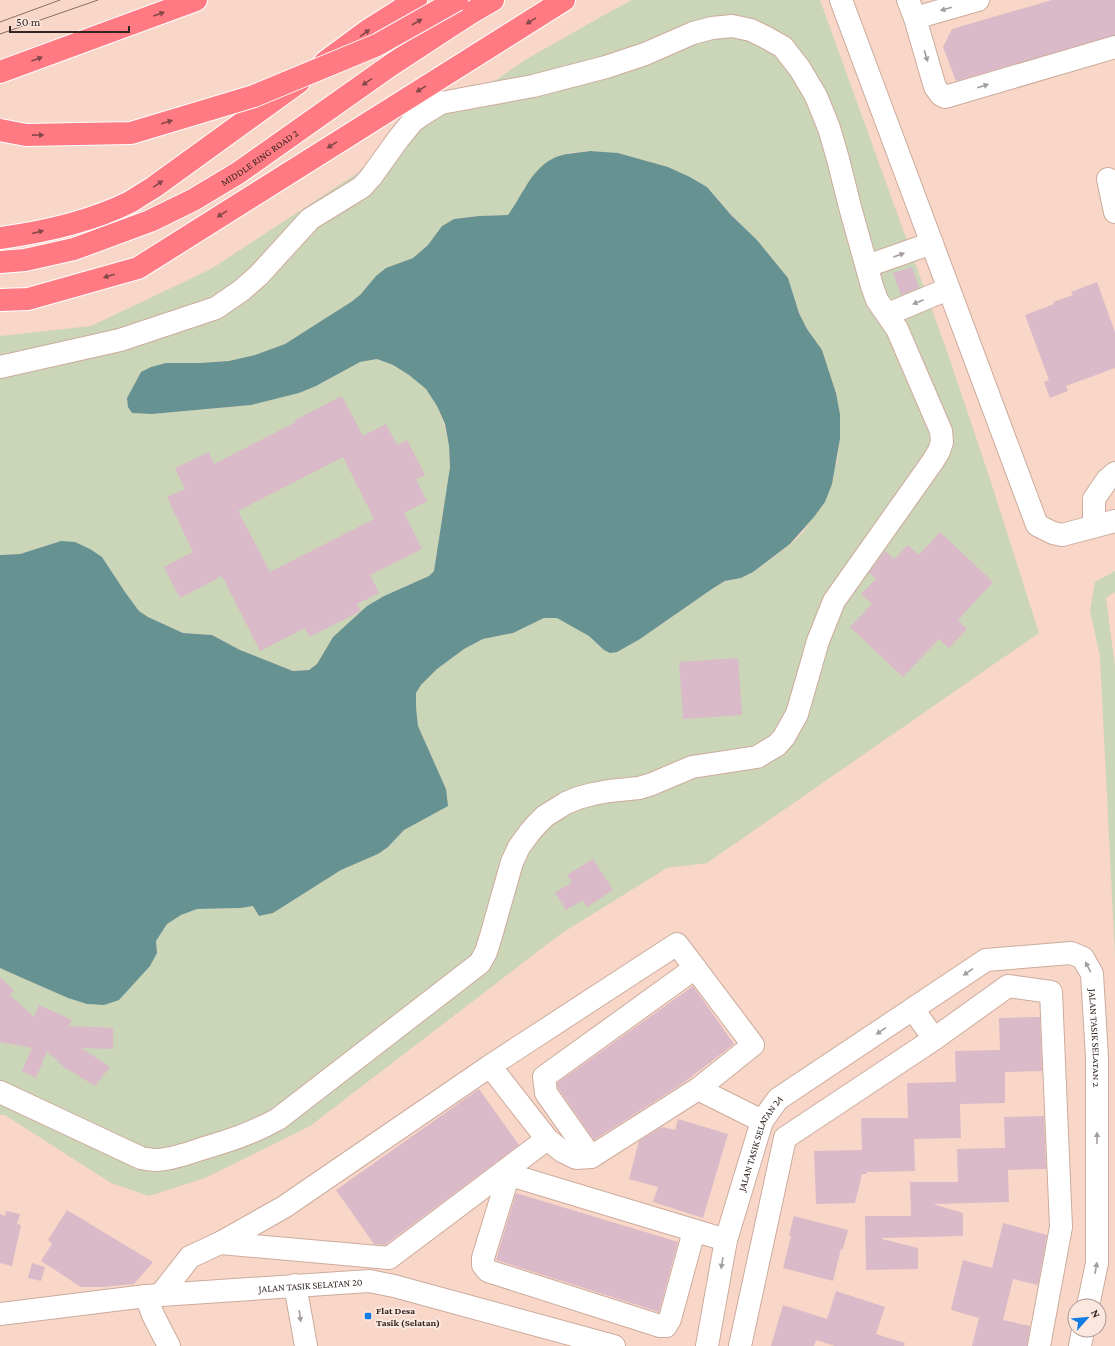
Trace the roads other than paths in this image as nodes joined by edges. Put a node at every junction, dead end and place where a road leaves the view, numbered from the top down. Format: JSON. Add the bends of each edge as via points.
{"nodes":[{"id":1,"x":196,"y":0,"type":"edge"},
{"id":2,"x":416,"y":0,"type":"edge"},
{"id":3,"x":457,"y":0,"type":"edge"},
{"id":4,"x":493,"y":0,"type":"edge"},
{"id":5,"x":564,"y":0,"type":"edge"},
{"id":6,"x":841,"y":0,"type":"edge"},
{"id":7,"x":978,"y":0,"type":"edge"},
{"id":8,"x":911,"y":9,"type":"edge"},
{"id":9,"x":1115,"y":47,"type":"edge"},
{"id":10,"x":0,"y":72,"type":"edge"},
{"id":11,"x":0,"y":130,"type":"edge"},
{"id":12,"x":1108,"y":179,"type":"dead end"},
{"id":13,"x":1115,"y":212,"type":"edge"},
{"id":14,"x":0,"y":238,"type":"edge"},
{"id":15,"x":932,"y":243,"type":"junction"},
{"id":16,"x":0,"y":262,"type":"edge"},
{"id":17,"x":867,"y":266,"type":"junction"},
{"id":18,"x":948,"y":289,"type":"junction"},
{"id":19,"x":0,"y":300,"type":"edge"},
{"id":20,"x":888,"y":314,"type":"junction"},
{"id":21,"x":0,"y":367,"type":"edge"},
{"id":22,"x":1115,"y":473,"type":"edge"},
{"id":23,"x":1115,"y":521,"type":"edge"},
{"id":24,"x":1094,"y":526,"type":"junction"},
{"id":25,"x":695,"y":968,"type":"junction"},
{"id":26,"x":913,"y":1009,"type":"junction"},
{"id":27,"x":934,"y":1039,"type":"junction"},
{"id":28,"x":1106,"y":1057,"type":"edge"},
{"id":29,"x":490,"y":1066,"type":"junction"},
{"id":30,"x":698,"y":1088,"type":"junction"},
{"id":31,"x":0,"y":1092,"type":"edge"},
{"id":32,"x":762,"y":1121,"type":"junction"},
{"id":33,"x":547,"y":1139,"type":"junction"},
{"id":34,"x":591,"y":1158,"type":"junction"},
{"id":35,"x":740,"y":1196,"type":"junction"},
{"id":36,"x":770,"y":1209,"type":"junction"},
{"id":37,"x":694,"y":1231,"type":"junction"},
{"id":38,"x":726,"y":1240,"type":"junction"},
{"id":39,"x":220,"y":1243,"type":"junction"},
{"id":40,"x":294,"y":1286,"type":"junction"},
{"id":41,"x":153,"y":1295,"type":"junction"},
{"id":42,"x":1090,"y":1298,"type":"edge"},
{"id":43,"x":0,"y":1304,"type":"edge"},
{"id":44,"x":10,"y":1312,"type":"edge"},
{"id":45,"x":169,"y":1346,"type":"edge"},
{"id":46,"x":306,"y":1346,"type":"edge"},
{"id":47,"x":614,"y":1346,"type":"edge"},
{"id":48,"x":707,"y":1346,"type":"edge"},
{"id":49,"x":740,"y":1346,"type":"edge"},
{"id":50,"x":1039,"y":1346,"type":"edge"}],
"edges":[{"from":10,"to":1,"type":"highway","one_way":true},
{"from":14,"to":2,"type":"highway","one_way":true,"via":[[30,234],[79,222],[130,202],[198,156],[367,31]]},
{"from":11,"to":3,"type":"highway","one_way":true,"bridge":true,"via":[[26,135],[131,133],[254,96],[377,45]]},
{"from":4,"to":16,"type":"highway","name":"MIDDLE RING ROAD 2","one_way":true,"via":[[391,65],[238,173],[193,200],[150,221],[74,249],[25,260]]},
{"from":5,"to":19,"type":"highway","one_way":true,"via":[[138,268],[28,299]]},
{"from":6,"to":15,"type":"street"},
{"from":7,"to":8,"type":"street","one_way":true},
{"from":8,"to":9,"type":"street","one_way":true,"via":[[935,87],[945,97]]},
{"from":12,"to":13,"type":"street"},
{"from":17,"to":15,"type":"street","one_way":true},
{"from":15,"to":18,"type":"street"},
{"from":17,"to":20,"type":"street","via":[[877,300]]},
{"from":17,"to":21,"type":"street","via":[[828,128],[816,96],[800,69],[783,47],[751,30],[732,26],[712,28],[606,67],[533,86],[441,103],[413,122],[362,187],[310,219],[259,274],[242,290],[216,308],[120,340]]},
{"from":18,"to":20,"type":"street","one_way":true},
{"from":18,"to":24,"type":"street","via":[[1037,525],[1053,533],[1062,534]]},
{"from":20,"to":31,"type":"street","via":[[935,416],[942,442],[933,461],[834,601],[818,641],[797,714],[777,745],[757,757],[692,767],[646,786],[578,798],[545,816],[530,832],[512,862],[486,952],[480,963],[293,1108],[261,1129],[184,1155],[155,1160],[141,1158]]},
{"from":22,"to":24,"type":"street","via":[[1094,499]]},
{"from":23,"to":24,"type":"street"},
{"from":25,"to":29,"type":"street","via":[[677,944]]},
{"from":25,"to":30,"type":"street","via":[[753,1045]]},
{"from":25,"to":34,"type":"street","via":[[544,1077],[546,1092]]},
{"from":26,"to":27,"type":"street"},
{"from":28,"to":26,"type":"street","name":"JALAN TASIK SELATAN 2","one_way":true,"via":[[1092,974],[1083,958],[1071,953],[986,960]]},
{"from":26,"to":32,"type":"street","name":"JALAN TASIK SELATAN 2A","one_way":true,"via":[[778,1099]]},
{"from":27,"to":36,"type":"street","via":[[785,1138]]},
{"from":27,"to":50,"type":"street","via":[[1008,986],[1051,992],[1061,1227]]},
{"from":42,"to":28,"type":"street","name":"JALAN TASIK SELATAN 2","one_way":true,"via":[[1097,1263]]},
{"from":29,"to":33,"type":"street"},
{"from":29,"to":39,"type":"street","via":[[284,1207]]},
{"from":30,"to":32,"type":"street"},
{"from":30,"to":34,"type":"street"},
{"from":32,"to":35,"type":"street","name":"JALAN TASIK SELATAN 2A"},
{"from":33,"to":34,"type":"street","via":[[576,1158]]},
{"from":33,"to":39,"type":"street","via":[[389,1258]]},
{"from":35,"to":36,"type":"street"},
{"from":35,"to":38,"type":"street","name":"JALAN TASIK SELATAN 2A"},
{"from":36,"to":49,"type":"street"},
{"from":37,"to":37,"type":"street","via":[[666,1326],[488,1271],[483,1265],[506,1183],[511,1177]]},
{"from":37,"to":38,"type":"street"},
{"from":38,"to":48,"type":"street","name":"JALAN TASIK SELATAN 2A","one_way":true},
{"from":39,"to":41,"type":"street","via":[[190,1257]]},
{"from":40,"to":41,"type":"street","name":"JALAN TASIK SELATAN 20"},
{"from":40,"to":46,"type":"street","one_way":true},
{"from":40,"to":47,"type":"street","name":"JALAN TASIK SELATAN 20","via":[[369,1281]]},
{"from":41,"to":44,"type":"street","name":"JALAN TASIK SELATAN 20"},
{"from":41,"to":45,"type":"street","via":[[153,1315]]},
{"from":43,"to":44,"type":"street","name":"JALAN TASIK SELATAN 20"}]}
